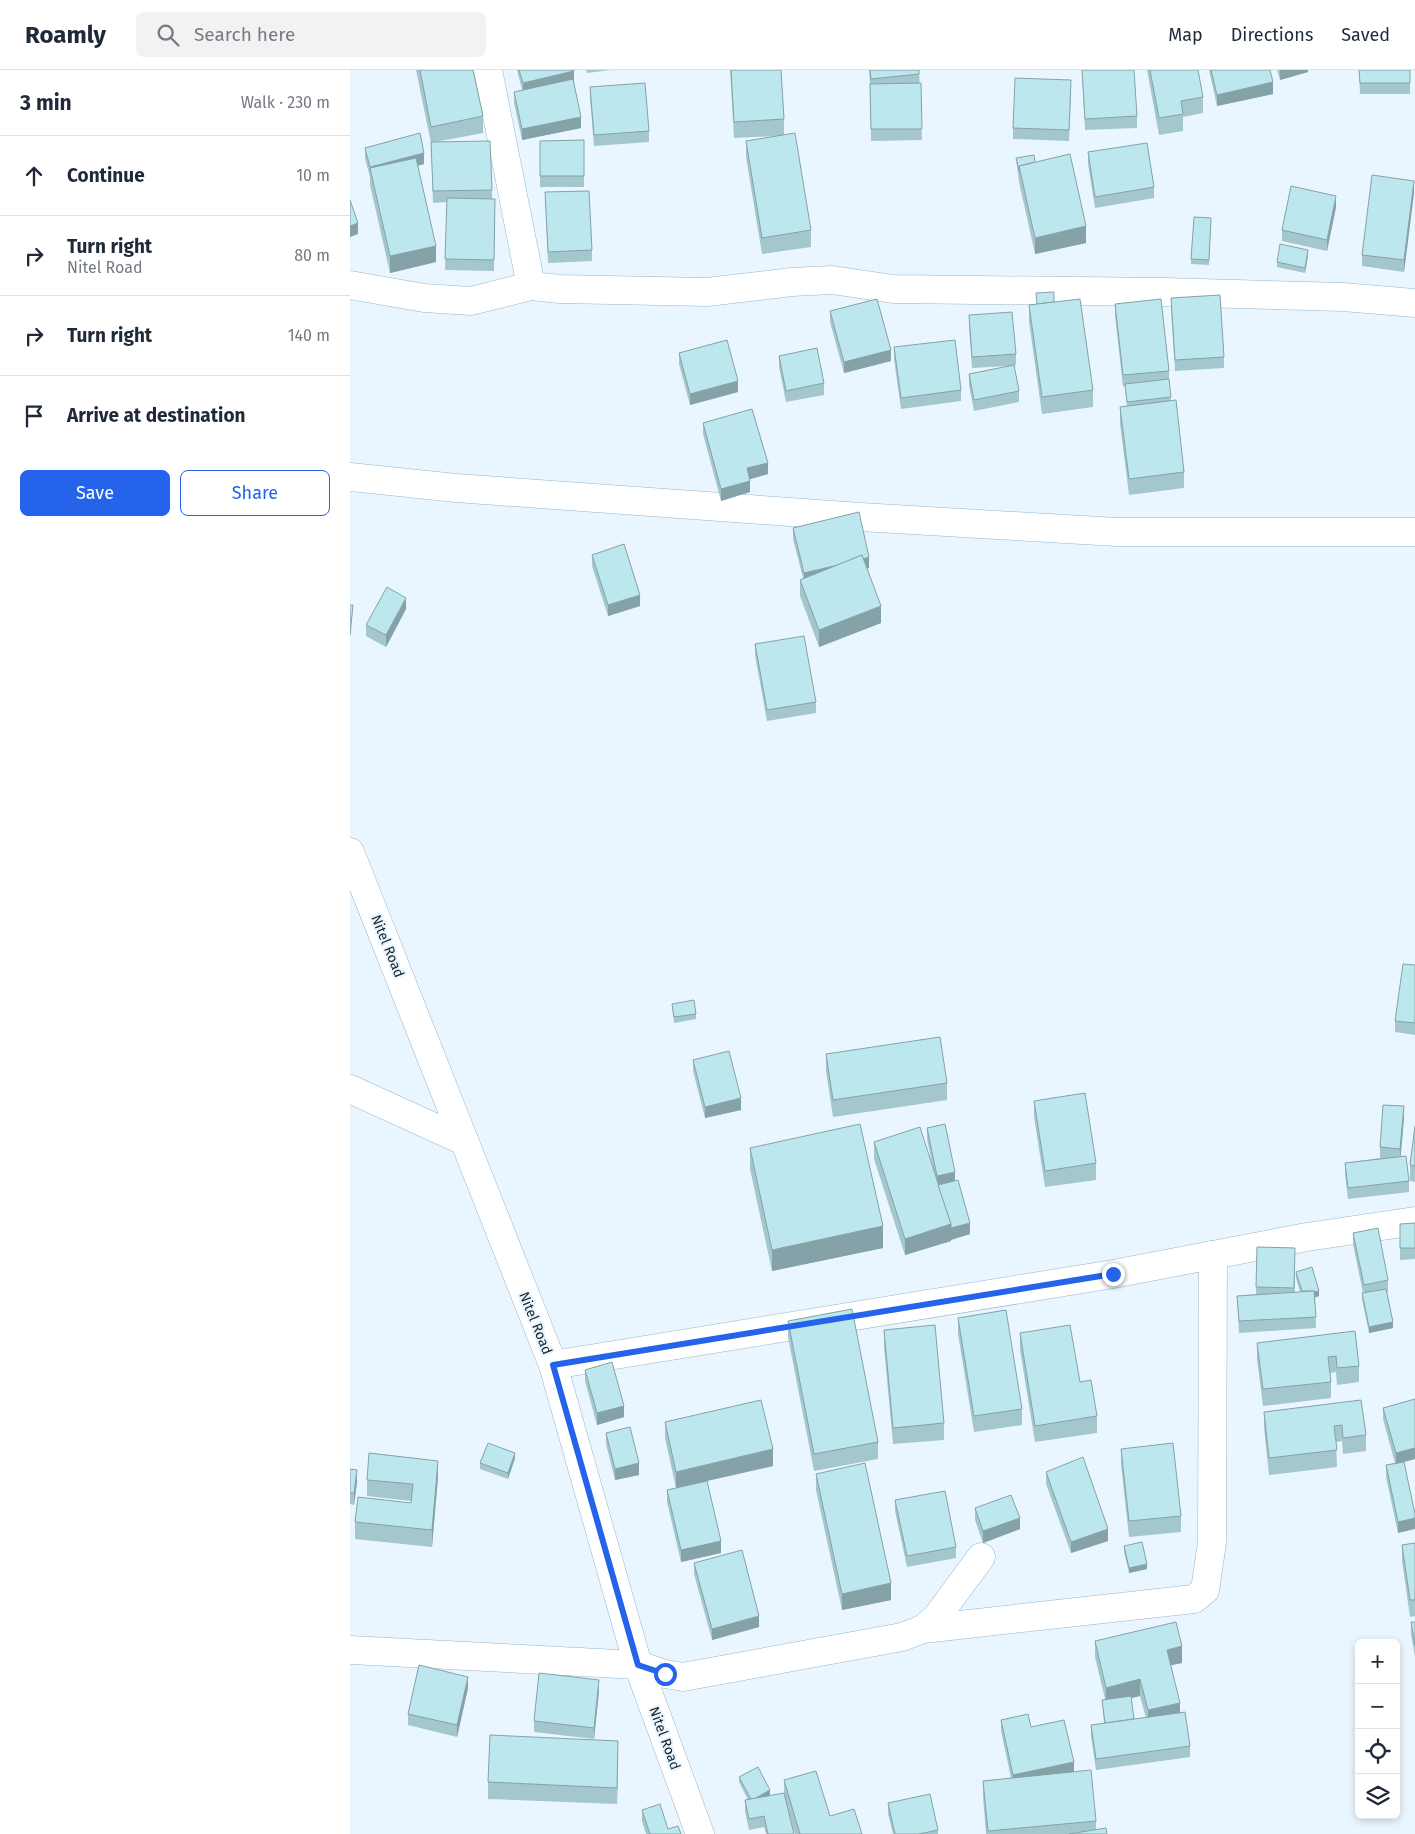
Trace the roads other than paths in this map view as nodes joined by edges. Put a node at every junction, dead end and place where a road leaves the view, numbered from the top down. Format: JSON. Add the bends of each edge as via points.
{"nodes":[{"id":1,"x":488,"y":70,"type":"edge"},
{"id":2,"x":350,"y":284,"type":"edge"},
{"id":3,"x":531,"y":286,"type":"junction"},
{"id":4,"x":1415,"y":302,"type":"edge"},
{"id":5,"x":350,"y":478,"type":"edge"},
{"id":6,"x":1415,"y":532,"type":"edge"},
{"id":7,"x":352,"y":859,"type":"edge"},
{"id":8,"x":350,"y":1089,"type":"edge"},
{"id":9,"x":464,"y":1141,"type":"junction"},
{"id":10,"x":1415,"y":1221,"type":"edge"},
{"id":11,"x":1214,"y":1255,"type":"junction"},
{"id":12,"x":553,"y":1365,"type":"junction"},
{"id":13,"x":981,"y":1557,"type":"dead end"},
{"id":14,"x":923,"y":1630,"type":"junction"},
{"id":15,"x":350,"y":1650,"type":"edge"},
{"id":16,"x":638,"y":1665,"type":"junction"},
{"id":17,"x":700,"y":1834,"type":"edge"}],
"edges":[{"from":1,"to":3,"type":"street"},
{"from":2,"to":3,"type":"street","via":[[424,298],[471,301]]},
{"from":3,"to":4,"type":"street","via":[[568,290],[707,292],[832,280],[893,290],[1165,292]]},
{"from":5,"to":6,"type":"street","via":[[860,517],[1117,532]]},
{"from":7,"to":9,"type":"street","name":"Nitel Road"},
{"from":8,"to":9,"type":"street"},
{"from":9,"to":12,"type":"street","name":"Nitel Road"},
{"from":10,"to":11,"type":"street"},
{"from":11,"to":12,"type":"street"},
{"from":11,"to":14,"type":"street","via":[[1212,1542],[1205,1590],[1194,1599]]},
{"from":12,"to":16,"type":"street","name":"Nitel Road"},
{"from":13,"to":14,"type":"street","via":[[936,1618]]},
{"from":14,"to":16,"type":"street","via":[[902,1637],[683,1677]]},
{"from":15,"to":16,"type":"street"},
{"from":16,"to":17,"type":"street","name":"Nitel Road"}]}
